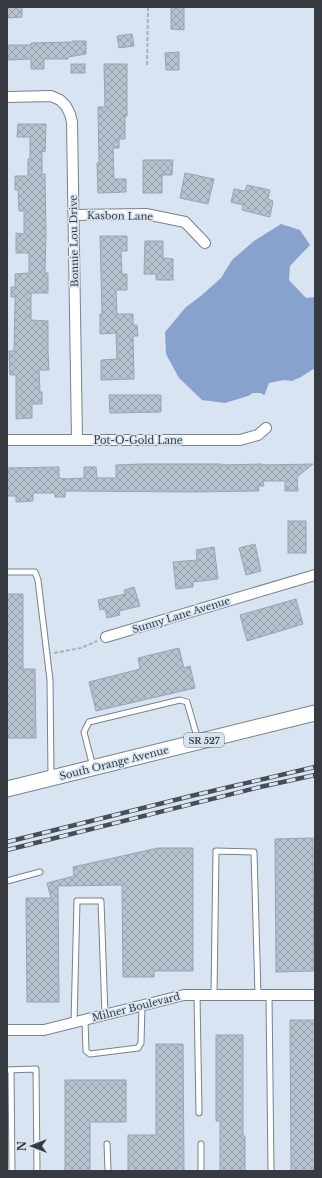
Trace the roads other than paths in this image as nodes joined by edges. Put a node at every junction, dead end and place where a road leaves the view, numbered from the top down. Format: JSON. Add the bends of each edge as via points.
{"nodes":[{"id":1,"x":7,"y":97,"type":"edge"},
{"id":2,"x":74,"y":215,"type":"junction"},
{"id":3,"x":205,"y":243,"type":"dead end"},
{"id":4,"x":266,"y":428,"type":"dead end"},
{"id":5,"x":7,"y":440,"type":"edge"},
{"id":6,"x":77,"y":440,"type":"junction"},
{"id":7,"x":7,"y":572,"type":"edge"},
{"id":8,"x":315,"y":575,"type":"edge"},
{"id":9,"x":106,"y":637,"type":"road end"},
{"id":10,"x":315,"y":713,"type":"edge"},
{"id":11,"x":198,"y":742,"type":"junction"},
{"id":12,"x":94,"y":768,"type":"junction"},
{"id":13,"x":51,"y":778,"type":"junction"},
{"id":14,"x":7,"y":789,"type":"edge"},
{"id":15,"x":40,"y":872,"type":"dead end"},
{"id":16,"x":7,"y":881,"type":"edge"},
{"id":17,"x":197,"y":995,"type":"junction"},
{"id":18,"x":214,"y":995,"type":"junction"},
{"id":19,"x":258,"y":995,"type":"junction"},
{"id":20,"x":270,"y":995,"type":"junction"},
{"id":21,"x":315,"y":995,"type":"edge"},
{"id":22,"x":142,"y":1006,"type":"junction"},
{"id":23,"x":105,"y":1015,"type":"junction"},
{"id":24,"x":85,"y":1020,"type":"junction"},
{"id":25,"x":74,"y":1023,"type":"junction"},
{"id":26,"x":7,"y":1030,"type":"edge"},
{"id":27,"x":9,"y":1070,"type":"edge"},
{"id":28,"x":199,"y":1113,"type":"dead end"},
{"id":29,"x":107,"y":1144,"type":"dead end"},
{"id":30,"x":201,"y":1144,"type":"dead end"},
{"id":31,"x":12,"y":1171,"type":"edge"},
{"id":32,"x":37,"y":1171,"type":"edge"},
{"id":33,"x":108,"y":1171,"type":"edge"},
{"id":34,"x":201,"y":1171,"type":"edge"},
{"id":35,"x":271,"y":1171,"type":"edge"}],
"edges":[{"from":1,"to":2,"type":"street","name":"Bonnie Lou Drive","via":[[51,96],[66,106],[72,122]]},
{"from":2,"to":3,"type":"street","name":"Kasbon Lane","via":[[146,214],[185,222]]},
{"from":2,"to":6,"type":"street","name":"Bonnie Lou Drive"},
{"from":4,"to":6,"type":"street","name":"Pot-O-Gold Lane","via":[[258,436],[240,440]]},
{"from":5,"to":6,"type":"street","name":"Pot-O-Gold Lane"},
{"from":7,"to":13,"type":"lane","via":[[34,572],[38,580],[50,680]]},
{"from":8,"to":9,"type":"street","name":"Sunny Lane Avenue"},
{"from":10,"to":11,"type":"main road","name":"South Orange Avenue","number":"SR 527"},
{"from":11,"to":12,"type":"main road","name":"South Orange Avenue","number":"SR 527"},
{"from":11,"to":12,"type":"lane","via":[[187,702],[180,700],[89,722],[84,732]]},
{"from":12,"to":13,"type":"main road","name":"South Orange Avenue","number":"SR 527"},
{"from":13,"to":14,"type":"main road","name":"South Orange Avenue","number":"SR 527"},
{"from":15,"to":16,"type":"lane"},
{"from":17,"to":18,"type":"street","name":"Milner Boulevard"},
{"from":17,"to":22,"type":"street","name":"Milner Boulevard","via":[[184,995]]},
{"from":17,"to":28,"type":"lane"},
{"from":18,"to":19,"type":"street","name":"Milner Boulevard"},
{"from":18,"to":19,"type":"lane","via":[[216,851],[254,852]]},
{"from":19,"to":20,"type":"street","name":"Milner Boulevard"},
{"from":20,"to":21,"type":"street","name":"Milner Boulevard"},
{"from":20,"to":35,"type":"lane"},
{"from":22,"to":23,"type":"street","name":"Milner Boulevard"},
{"from":22,"to":24,"type":"lane","via":[[141,1043],[138,1048],[90,1054],[86,1051]]},
{"from":23,"to":24,"type":"street","name":"Milner Boulevard"},
{"from":23,"to":25,"type":"lane","via":[[101,901],[76,901]]},
{"from":24,"to":25,"type":"street","name":"Milner Boulevard"},
{"from":25,"to":26,"type":"street","name":"Milner Boulevard","via":[[44,1030]]},
{"from":27,"to":31,"type":"lane"},
{"from":27,"to":32,"type":"lane","via":[[36,1069]]},
{"from":29,"to":33,"type":"lane"},
{"from":30,"to":34,"type":"lane"}]}
